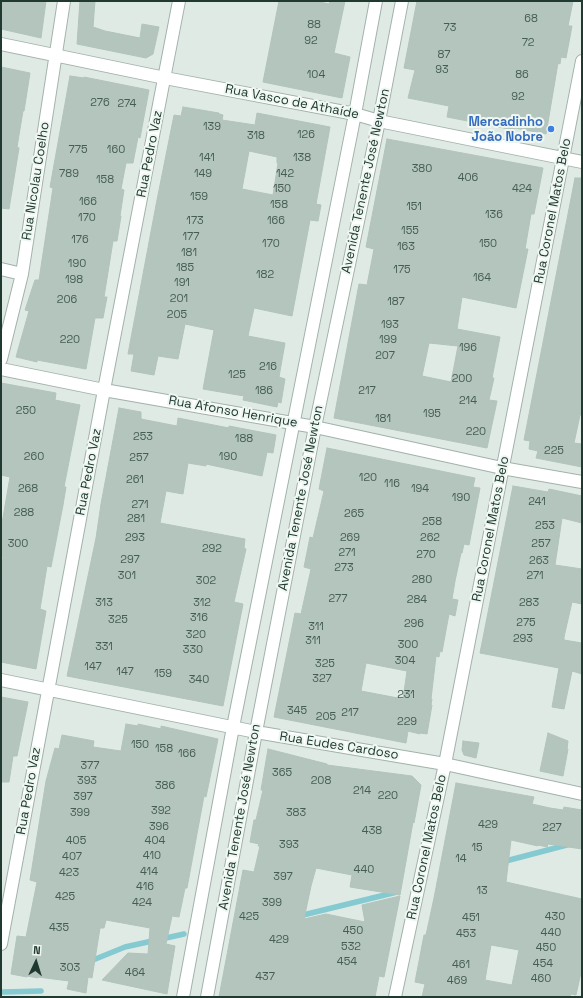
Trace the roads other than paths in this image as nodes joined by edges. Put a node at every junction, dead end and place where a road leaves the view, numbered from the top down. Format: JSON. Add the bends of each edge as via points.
{"nodes":[{"id":1,"x":64,"y":1,"type":"edge"},
{"id":2,"x":180,"y":1,"type":"edge"},
{"id":3,"x":376,"y":1,"type":"edge"},
{"id":4,"x":402,"y":1,"type":"edge"},
{"id":5,"x":1,"y":44,"type":"edge"},
{"id":6,"x":56,"y":55,"type":"junction"},
{"id":7,"x":582,"y":61,"type":"edge"},
{"id":8,"x":165,"y":78,"type":"junction"},
{"id":9,"x":355,"y":114,"type":"junction"},
{"id":10,"x":379,"y":121,"type":"junction"},
{"id":11,"x":563,"y":158,"type":"junction"},
{"id":12,"x":582,"y":162,"type":"edge"},
{"id":13,"x":1,"y":269,"type":"edge"},
{"id":14,"x":22,"y":274,"type":"junction"},
{"id":15,"x":1,"y":359,"type":"edge"},
{"id":16,"x":1,"y":369,"type":"edge"},
{"id":17,"x":104,"y":390,"type":"junction"},
{"id":18,"x":294,"y":423,"type":"junction"},
{"id":19,"x":315,"y":427,"type":"junction"},
{"id":20,"x":502,"y":468,"type":"junction"},
{"id":21,"x":582,"y":482,"type":"edge"},
{"id":22,"x":1,"y":680,"type":"edge"},
{"id":23,"x":48,"y":690,"type":"junction"},
{"id":24,"x":233,"y":727,"type":"junction"},
{"id":25,"x":256,"y":732,"type":"junction"},
{"id":26,"x":445,"y":764,"type":"junction"},
{"id":27,"x":582,"y":794,"type":"edge"},
{"id":28,"x":1,"y":944,"type":"edge"},
{"id":29,"x":183,"y":997,"type":"edge"},
{"id":30,"x":207,"y":997,"type":"edge"},
{"id":31,"x":395,"y":997,"type":"edge"}],
"edges":[{"from":1,"to":6,"type":"street","name":"Rua Nicolau Coelho"},
{"from":2,"to":8,"type":"street","name":"Rua Pedro Vaz"},
{"from":3,"to":9,"type":"street","name":"Avenida Tenente José Newton"},
{"from":4,"to":10,"type":"street","name":"Avenida Tenente José Newton"},
{"from":5,"to":6,"type":"street","name":"Rua Vasco de Athaíde"},
{"from":6,"to":8,"type":"street","name":"Rua Vasco de Athaíde"},
{"from":6,"to":14,"type":"street","name":"Rua Nicolau Coelho"},
{"from":7,"to":11,"type":"street","name":"Rua Coronel Matos Belo"},
{"from":8,"to":9,"type":"street","name":"Rua Vasco de Athaíde"},
{"from":8,"to":17,"type":"street","name":"Rua Pedro Vaz"},
{"from":9,"to":10,"type":"street","name":"Rua Vasco de Athaíde"},
{"from":9,"to":18,"type":"street","name":"Avenida Tenente José Newton"},
{"from":10,"to":11,"type":"street","name":"Rua Vasco de Athaíde"},
{"from":10,"to":19,"type":"street","name":"Avenida Tenente José Newton"},
{"from":11,"to":12,"type":"street","name":"Rua Vasco de Athaíde"},
{"from":11,"to":20,"type":"street","name":"Rua Coronel Matos Belo"},
{"from":13,"to":14,"type":"street"},
{"from":14,"to":15,"type":"street","name":"Rua Nicolau Coelho"},
{"from":16,"to":17,"type":"street","name":"Rua Afonso Henrique"},
{"from":17,"to":18,"type":"street","name":"Rua Afonso Henrique"},
{"from":17,"to":23,"type":"street","name":"Rua Pedro Vaz"},
{"from":18,"to":19,"type":"street","name":"Rua Afonso Henrique"},
{"from":18,"to":24,"type":"street","name":"Avenida Tenente José Newton"},
{"from":19,"to":20,"type":"street","name":"Rua Afonso Henrique"},
{"from":19,"to":25,"type":"street","name":"Avenida Tenente José Newton"},
{"from":20,"to":21,"type":"street","name":"Rua Afonso Henrique"},
{"from":20,"to":26,"type":"street","name":"Rua Coronel Matos Belo"},
{"from":22,"to":23,"type":"street","name":"Rua Eudes Cardoso"},
{"from":23,"to":24,"type":"street","name":"Rua Eudes Cardoso"},
{"from":23,"to":28,"type":"street","name":"Rua Pedro Vaz"},
{"from":24,"to":25,"type":"street","name":"Rua Eudes Cardoso"},
{"from":24,"to":29,"type":"street","name":"Avenida Tenente José Newton"},
{"from":25,"to":26,"type":"street","name":"Rua Eudes Cardoso"},
{"from":25,"to":30,"type":"street","name":"Avenida Tenente José Newton"},
{"from":26,"to":27,"type":"street","name":"Rua Eudes Cardoso"},
{"from":26,"to":31,"type":"street","name":"Rua Coronel Matos Belo"}]}
